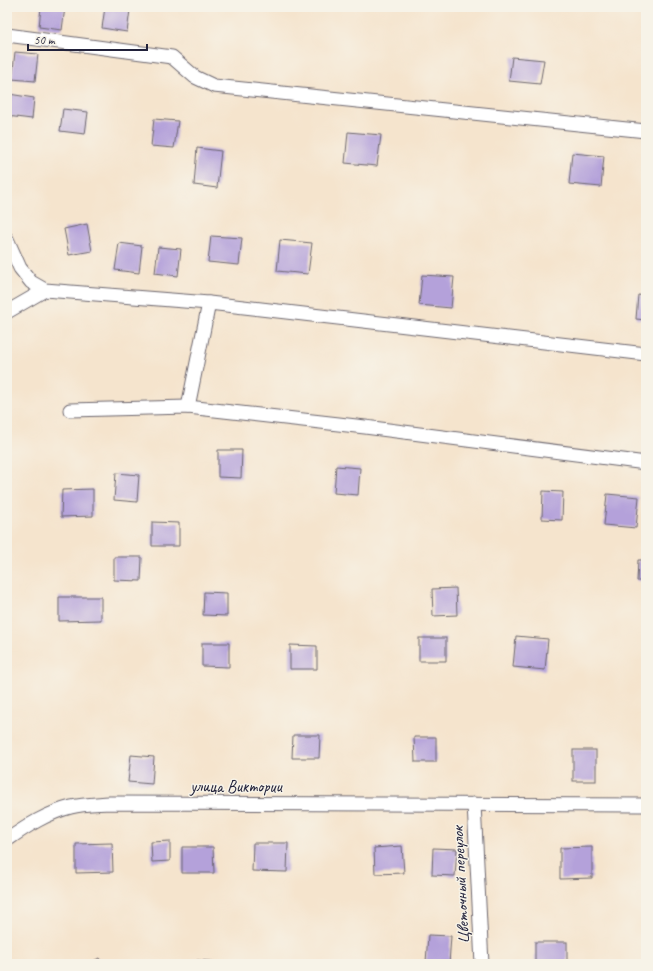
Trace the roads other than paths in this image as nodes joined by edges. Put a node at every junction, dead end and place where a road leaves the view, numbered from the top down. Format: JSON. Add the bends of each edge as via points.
{"nodes":[{"id":1,"x":7,"y":35,"type":"edge"},
{"id":2,"x":646,"y":131,"type":"edge"},
{"id":3,"x":7,"y":239,"type":"edge"},
{"id":4,"x":45,"y":290,"type":"junction"},
{"id":5,"x":209,"y":303,"type":"junction"},
{"id":6,"x":7,"y":312,"type":"edge"},
{"id":7,"x":646,"y":354,"type":"edge"},
{"id":8,"x":188,"y":408,"type":"junction"},
{"id":9,"x":70,"y":410,"type":"dead end"},
{"id":10,"x":646,"y":463,"type":"edge"},
{"id":11,"x":474,"y":804,"type":"junction"},
{"id":12,"x":646,"y":805,"type":"edge"},
{"id":13,"x":7,"y":840,"type":"edge"},
{"id":14,"x":482,"y":964,"type":"edge"}],
"edges":[{"from":1,"to":2,"type":"street","via":[[172,56],[195,77],[214,86]]},
{"from":3,"to":4,"type":"street","via":[[20,268],[31,282]]},
{"from":4,"to":5,"type":"street"},
{"from":4,"to":6,"type":"street"},
{"from":5,"to":7,"type":"street"},
{"from":5,"to":8,"type":"street"},
{"from":8,"to":9,"type":"street"},
{"from":8,"to":10,"type":"street","via":[[373,428]]},
{"from":11,"to":12,"type":"street","name":"улица Виктории"},
{"from":11,"to":13,"type":"street","name":"улица Виктории","via":[[109,803],[72,807],[54,812]]},
{"from":11,"to":14,"type":"street","name":"Цветочный переулок"}]}
